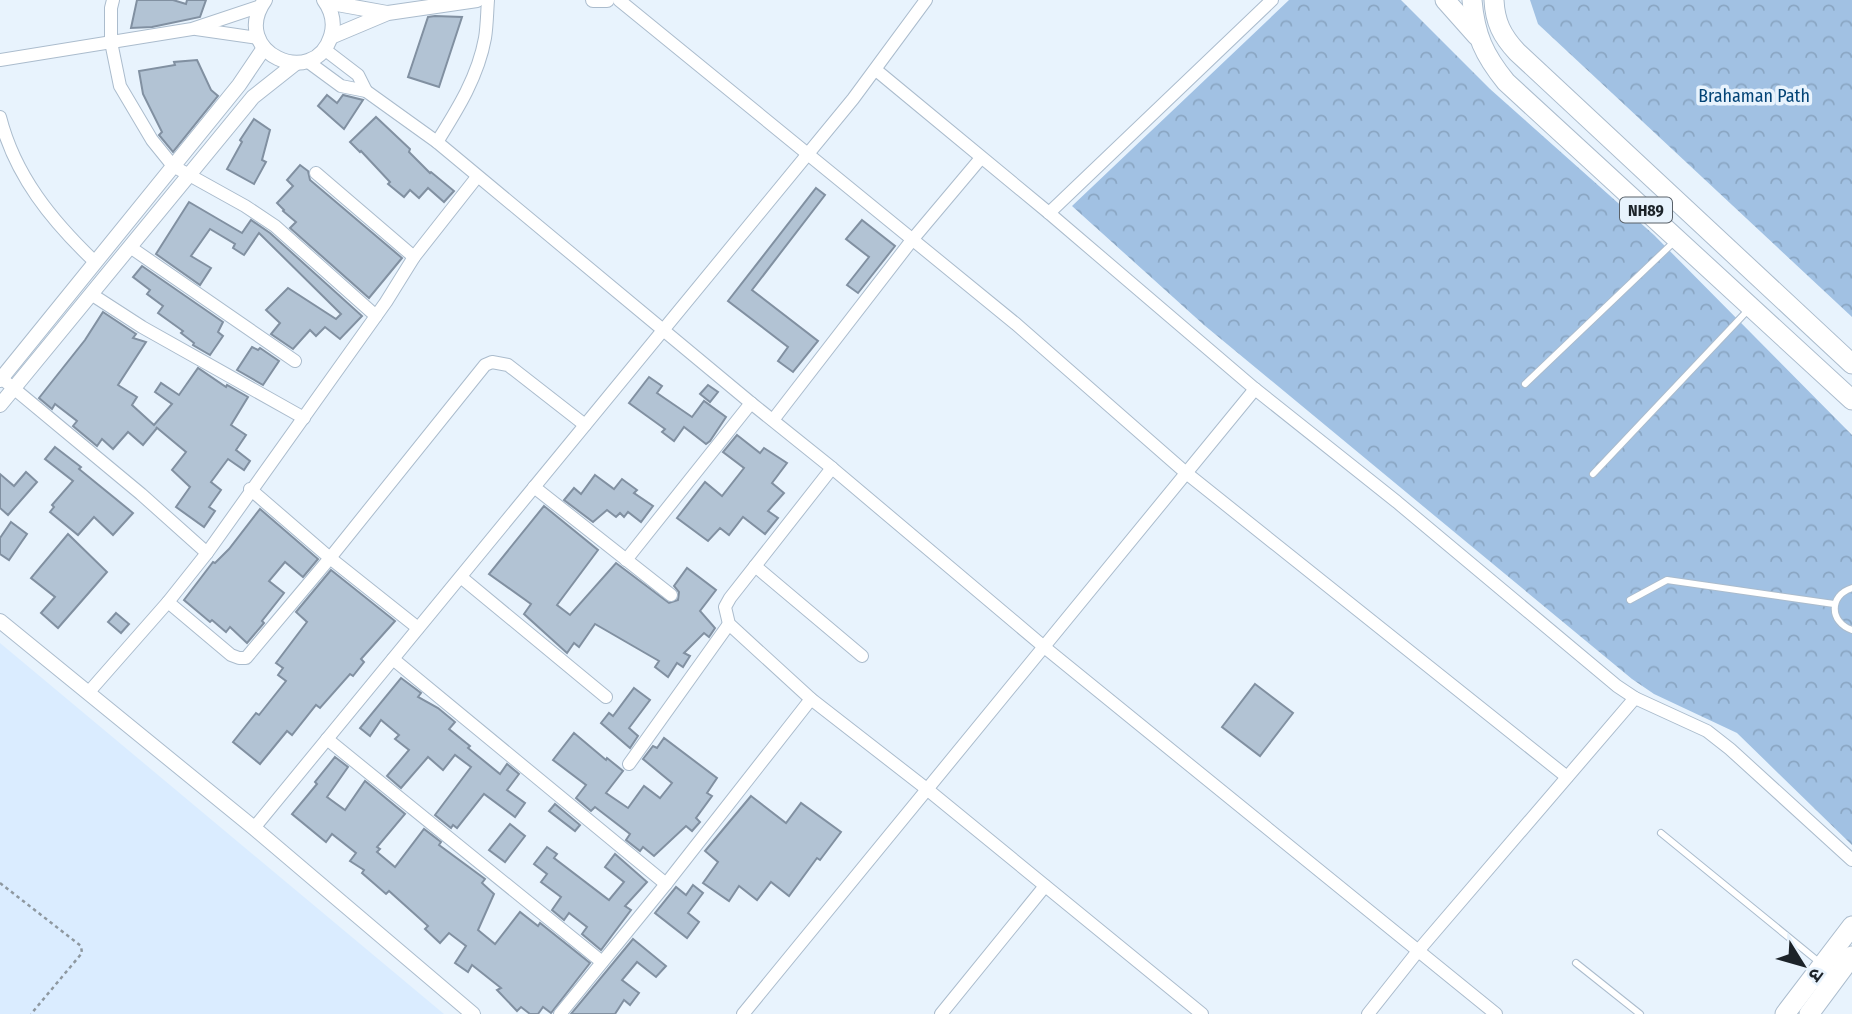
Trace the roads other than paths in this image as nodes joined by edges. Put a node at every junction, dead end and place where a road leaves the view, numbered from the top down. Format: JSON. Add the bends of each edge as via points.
{"nodes":[{"id":1,"x":113,"y":0,"type":"edge"},
{"id":2,"x":477,"y":0,"type":"edge"},
{"id":3,"x":488,"y":0,"type":"edge"},
{"id":4,"x":593,"y":0,"type":"edge"},
{"id":5,"x":607,"y":0,"type":"edge"},
{"id":6,"x":619,"y":0,"type":"edge"},
{"id":7,"x":926,"y":0,"type":"edge"},
{"id":8,"x":1272,"y":0,"type":"edge"},
{"id":9,"x":1445,"y":0,"type":"edge"},
{"id":10,"x":1472,"y":0,"type":"edge"},
{"id":11,"x":1494,"y":0,"type":"edge"},
{"id":12,"x":325,"y":1,"type":"edge"},
{"id":13,"x":263,"y":3,"type":"edge"},
{"id":14,"x":388,"y":13,"type":"junction"},
{"id":15,"x":192,"y":29,"type":"junction"},
{"id":16,"x":1478,"y":37,"type":"junction"},
{"id":17,"x":111,"y":42,"type":"junction"},
{"id":18,"x":261,"y":43,"type":"junction"},
{"id":19,"x":328,"y":43,"type":"junction"},
{"id":20,"x":0,"y":60,"type":"edge"},
{"id":21,"x":302,"y":62,"type":"junction"},
{"id":22,"x":876,"y":70,"type":"junction"},
{"id":23,"x":366,"y":91,"type":"junction"},
{"id":24,"x":0,"y":117,"type":"edge"},
{"id":25,"x":437,"y":142,"type":"junction"},
{"id":26,"x":806,"y":153,"type":"junction"},
{"id":27,"x":981,"y":158,"type":"junction"},
{"id":28,"x":173,"y":166,"type":"junction"},
{"id":29,"x":316,"y":173,"type":"dead end"},
{"id":30,"x":189,"y":174,"type":"junction"},
{"id":31,"x":477,"y":177,"type":"junction"},
{"id":32,"x":1049,"y":213,"type":"junction"},
{"id":33,"x":1677,"y":238,"type":"junction"},
{"id":34,"x":912,"y":240,"type":"junction"},
{"id":35,"x":130,"y":247,"type":"junction"},
{"id":36,"x":414,"y":257,"type":"junction"},
{"id":37,"x":95,"y":262,"type":"junction"},
{"id":38,"x":91,"y":294,"type":"junction"},
{"id":39,"x":1751,"y":307,"type":"junction"},
{"id":40,"x":376,"y":316,"type":"junction"},
{"id":41,"x":662,"y":329,"type":"junction"},
{"id":42,"x":295,"y":361,"type":"dead end"},
{"id":43,"x":1852,"y":364,"type":"edge"},
{"id":44,"x":1,"y":378,"type":"edge"},
{"id":45,"x":1525,"y":384,"type":"dead end"},
{"id":46,"x":14,"y":388,"type":"junction"},
{"id":47,"x":1255,"y":388,"type":"junction"},
{"id":48,"x":1852,"y":400,"type":"edge"},
{"id":49,"x":751,"y":403,"type":"junction"},
{"id":50,"x":0,"y":405,"type":"edge"},
{"id":51,"x":304,"y":418,"type":"junction"},
{"id":52,"x":773,"y":420,"type":"junction"},
{"id":53,"x":585,"y":425,"type":"junction"},
{"id":54,"x":832,"y":468,"type":"junction"},
{"id":55,"x":1185,"y":472,"type":"junction"},
{"id":56,"x":1593,"y":474,"type":"dead end"},
{"id":57,"x":534,"y":487,"type":"junction"},
{"id":58,"x":250,"y":489,"type":"junction"},
{"id":59,"x":207,"y":553,"type":"junction"},
{"id":60,"x":330,"y":558,"type":"junction"},
{"id":61,"x":626,"y":560,"type":"junction"},
{"id":62,"x":755,"y":566,"type":"junction"},
{"id":63,"x":462,"y":578,"type":"junction"},
{"id":64,"x":1852,"y":588,"type":"edge"},
{"id":65,"x":671,"y":595,"type":"dead end"},
{"id":66,"x":1630,"y":600,"type":"dead end"},
{"id":67,"x":168,"y":602,"type":"junction"},
{"id":68,"x":1834,"y":604,"type":"junction"},
{"id":69,"x":0,"y":621,"type":"edge"},
{"id":70,"x":729,"y":624,"type":"junction"},
{"id":71,"x":418,"y":628,"type":"junction"},
{"id":72,"x":1852,"y":630,"type":"edge"},
{"id":73,"x":1043,"y":646,"type":"junction"},
{"id":74,"x":862,"y":656,"type":"dead end"},
{"id":75,"x":393,"y":659,"type":"junction"},
{"id":76,"x":88,"y":693,"type":"junction"},
{"id":77,"x":606,"y":697,"type":"dead end"},
{"id":78,"x":1635,"y":698,"type":"junction"},
{"id":79,"x":810,"y":699,"type":"junction"},
{"id":80,"x":327,"y":739,"type":"junction"},
{"id":81,"x":629,"y":764,"type":"dead end"},
{"id":82,"x":1567,"y":777,"type":"junction"},
{"id":83,"x":928,"y":790,"type":"junction"},
{"id":84,"x":254,"y":828,"type":"junction"},
{"id":85,"x":1661,"y":833,"type":"dead end"},
{"id":86,"x":1852,"y":860,"type":"edge"},
{"id":87,"x":666,"y":884,"type":"junction"},
{"id":88,"x":1045,"y":886,"type":"junction"},
{"id":89,"x":1852,"y":926,"type":"edge"},
{"id":90,"x":1418,"y":951,"type":"junction"},
{"id":91,"x":1852,"y":956,"type":"edge"},
{"id":92,"x":602,"y":962,"type":"junction"},
{"id":93,"x":1576,"y":963,"type":"dead end"},
{"id":94,"x":1822,"y":964,"type":"junction"},
{"id":95,"x":1185,"y":1009,"type":"edge"},
{"id":96,"x":473,"y":1014,"type":"edge"},
{"id":97,"x":560,"y":1014,"type":"edge"},
{"id":98,"x":743,"y":1014,"type":"edge"},
{"id":99,"x":941,"y":1014,"type":"edge"},
{"id":100,"x":1202,"y":1014,"type":"edge"},
{"id":101,"x":1368,"y":1014,"type":"edge"},
{"id":102,"x":1496,"y":1014,"type":"edge"},
{"id":103,"x":1640,"y":1014,"type":"edge"},
{"id":104,"x":1785,"y":1014,"type":"edge"},
{"id":105,"x":1809,"y":1014,"type":"edge"}],
"edges":[{"from":1,"to":17,"type":"street"},
{"from":2,"to":14,"type":"street"},
{"from":3,"to":25,"type":"street","via":[[477,68]]},
{"from":4,"to":5,"type":"street"},
{"from":6,"to":26,"type":"street"},
{"from":7,"to":22,"type":"street"},
{"from":8,"to":32,"type":"street"},
{"from":9,"to":16,"type":"main road"},
{"from":10,"to":16,"type":"main road","number":"NH89"},
{"from":11,"to":43,"type":"main road","number":"NH89","via":[[1497,24],[1517,52]]},
{"from":12,"to":14,"type":"street"},
{"from":12,"to":19,"type":"street","via":[[332,19]]},
{"from":13,"to":15,"type":"street"},
{"from":13,"to":18,"type":"street","via":[[256,23]]},
{"from":14,"to":19,"type":"street"},
{"from":15,"to":17,"type":"street"},
{"from":15,"to":18,"type":"street"},
{"from":16,"to":33,"type":"main road","number":"NH89","via":[[1488,60],[1506,82]]},
{"from":17,"to":20,"type":"street"},
{"from":17,"to":28,"type":"street","via":[[120,86]]},
{"from":18,"to":21,"type":"street","via":[[284,62]]},
{"from":18,"to":28,"type":"street","via":[[239,85]]},
{"from":19,"to":21,"type":"street"},
{"from":19,"to":23,"type":"street","via":[[358,75]]},
{"from":21,"to":23,"type":"street","via":[[341,86]]},
{"from":21,"to":30,"type":"street","via":[[253,97]]},
{"from":22,"to":26,"type":"street"},
{"from":22,"to":27,"type":"street"},
{"from":23,"to":25,"type":"street"},
{"from":24,"to":37,"type":"street","via":[[17,167],[67,236]]},
{"from":25,"to":31,"type":"street"},
{"from":26,"to":34,"type":"street"},
{"from":26,"to":41,"type":"street"},
{"from":27,"to":32,"type":"street"},
{"from":27,"to":34,"type":"street"},
{"from":28,"to":30,"type":"street"},
{"from":28,"to":37,"type":"street"},
{"from":29,"to":36,"type":"street"},
{"from":30,"to":35,"type":"street"},
{"from":30,"to":40,"type":"street","via":[[275,226]]},
{"from":31,"to":36,"type":"street"},
{"from":31,"to":41,"type":"street"},
{"from":32,"to":47,"type":"street"},
{"from":33,"to":39,"type":"main road","number":"NH89"},
{"from":33,"to":45,"type":"lane"},
{"from":34,"to":52,"type":"street"},
{"from":34,"to":55,"type":"street"},
{"from":35,"to":38,"type":"street"},
{"from":35,"to":42,"type":"street"},
{"from":36,"to":40,"type":"street"},
{"from":37,"to":44,"type":"street"},
{"from":38,"to":46,"type":"street"},
{"from":38,"to":51,"type":"street"},
{"from":39,"to":48,"type":"main road","number":"NH89"},
{"from":39,"to":56,"type":"lane"},
{"from":40,"to":51,"type":"street"},
{"from":41,"to":49,"type":"street"},
{"from":41,"to":53,"type":"street"},
{"from":44,"to":46,"type":"street"},
{"from":46,"to":50,"type":"street"},
{"from":46,"to":59,"type":"street"},
{"from":47,"to":55,"type":"street"},
{"from":47,"to":78,"type":"street"},
{"from":49,"to":52,"type":"street"},
{"from":49,"to":61,"type":"street"},
{"from":51,"to":58,"type":"street"},
{"from":52,"to":54,"type":"street"},
{"from":53,"to":57,"type":"street"},
{"from":53,"to":60,"type":"street","via":[[508,365],[485,365]]},
{"from":54,"to":62,"type":"street"},
{"from":54,"to":73,"type":"street"},
{"from":55,"to":73,"type":"street"},
{"from":55,"to":82,"type":"street"},
{"from":57,"to":61,"type":"street"},
{"from":57,"to":63,"type":"street"},
{"from":58,"to":59,"type":"street"},
{"from":58,"to":60,"type":"street"},
{"from":59,"to":67,"type":"street"},
{"from":60,"to":67,"type":"street","via":[[246,657],[231,655]]},
{"from":60,"to":71,"type":"street"},
{"from":61,"to":65,"type":"street"},
{"from":62,"to":70,"type":"street","via":[[725,607]]},
{"from":62,"to":74,"type":"street"},
{"from":63,"to":71,"type":"street"},
{"from":63,"to":77,"type":"street"},
{"from":64,"to":68,"type":"lane","via":[[1842,592]]},
{"from":66,"to":68,"type":"lane","via":[[1667,580]]},
{"from":67,"to":76,"type":"street"},
{"from":68,"to":72,"type":"lane","via":[[1840,624]]},
{"from":69,"to":76,"type":"street"},
{"from":70,"to":79,"type":"street"},
{"from":70,"to":81,"type":"street"},
{"from":71,"to":75,"type":"street"},
{"from":73,"to":83,"type":"street"},
{"from":73,"to":90,"type":"street"},
{"from":75,"to":80,"type":"street"},
{"from":75,"to":87,"type":"street"},
{"from":76,"to":84,"type":"street"},
{"from":78,"to":82,"type":"street"},
{"from":78,"to":86,"type":"street","via":[[1707,731]]},
{"from":79,"to":83,"type":"street"},
{"from":79,"to":87,"type":"street"},
{"from":80,"to":84,"type":"street"},
{"from":80,"to":92,"type":"street"},
{"from":82,"to":90,"type":"street"},
{"from":83,"to":88,"type":"street"},
{"from":83,"to":98,"type":"street"},
{"from":84,"to":96,"type":"street"},
{"from":85,"to":94,"type":"lane"},
{"from":87,"to":92,"type":"street"},
{"from":88,"to":95,"type":"street"},
{"from":88,"to":99,"type":"street"},
{"from":89,"to":94,"type":"main road"},
{"from":90,"to":101,"type":"street"},
{"from":90,"to":102,"type":"street"},
{"from":91,"to":105,"type":"main road"},
{"from":92,"to":97,"type":"street"},
{"from":93,"to":103,"type":"lane"},
{"from":94,"to":104,"type":"main road"},
{"from":95,"to":100,"type":"street"}]}
